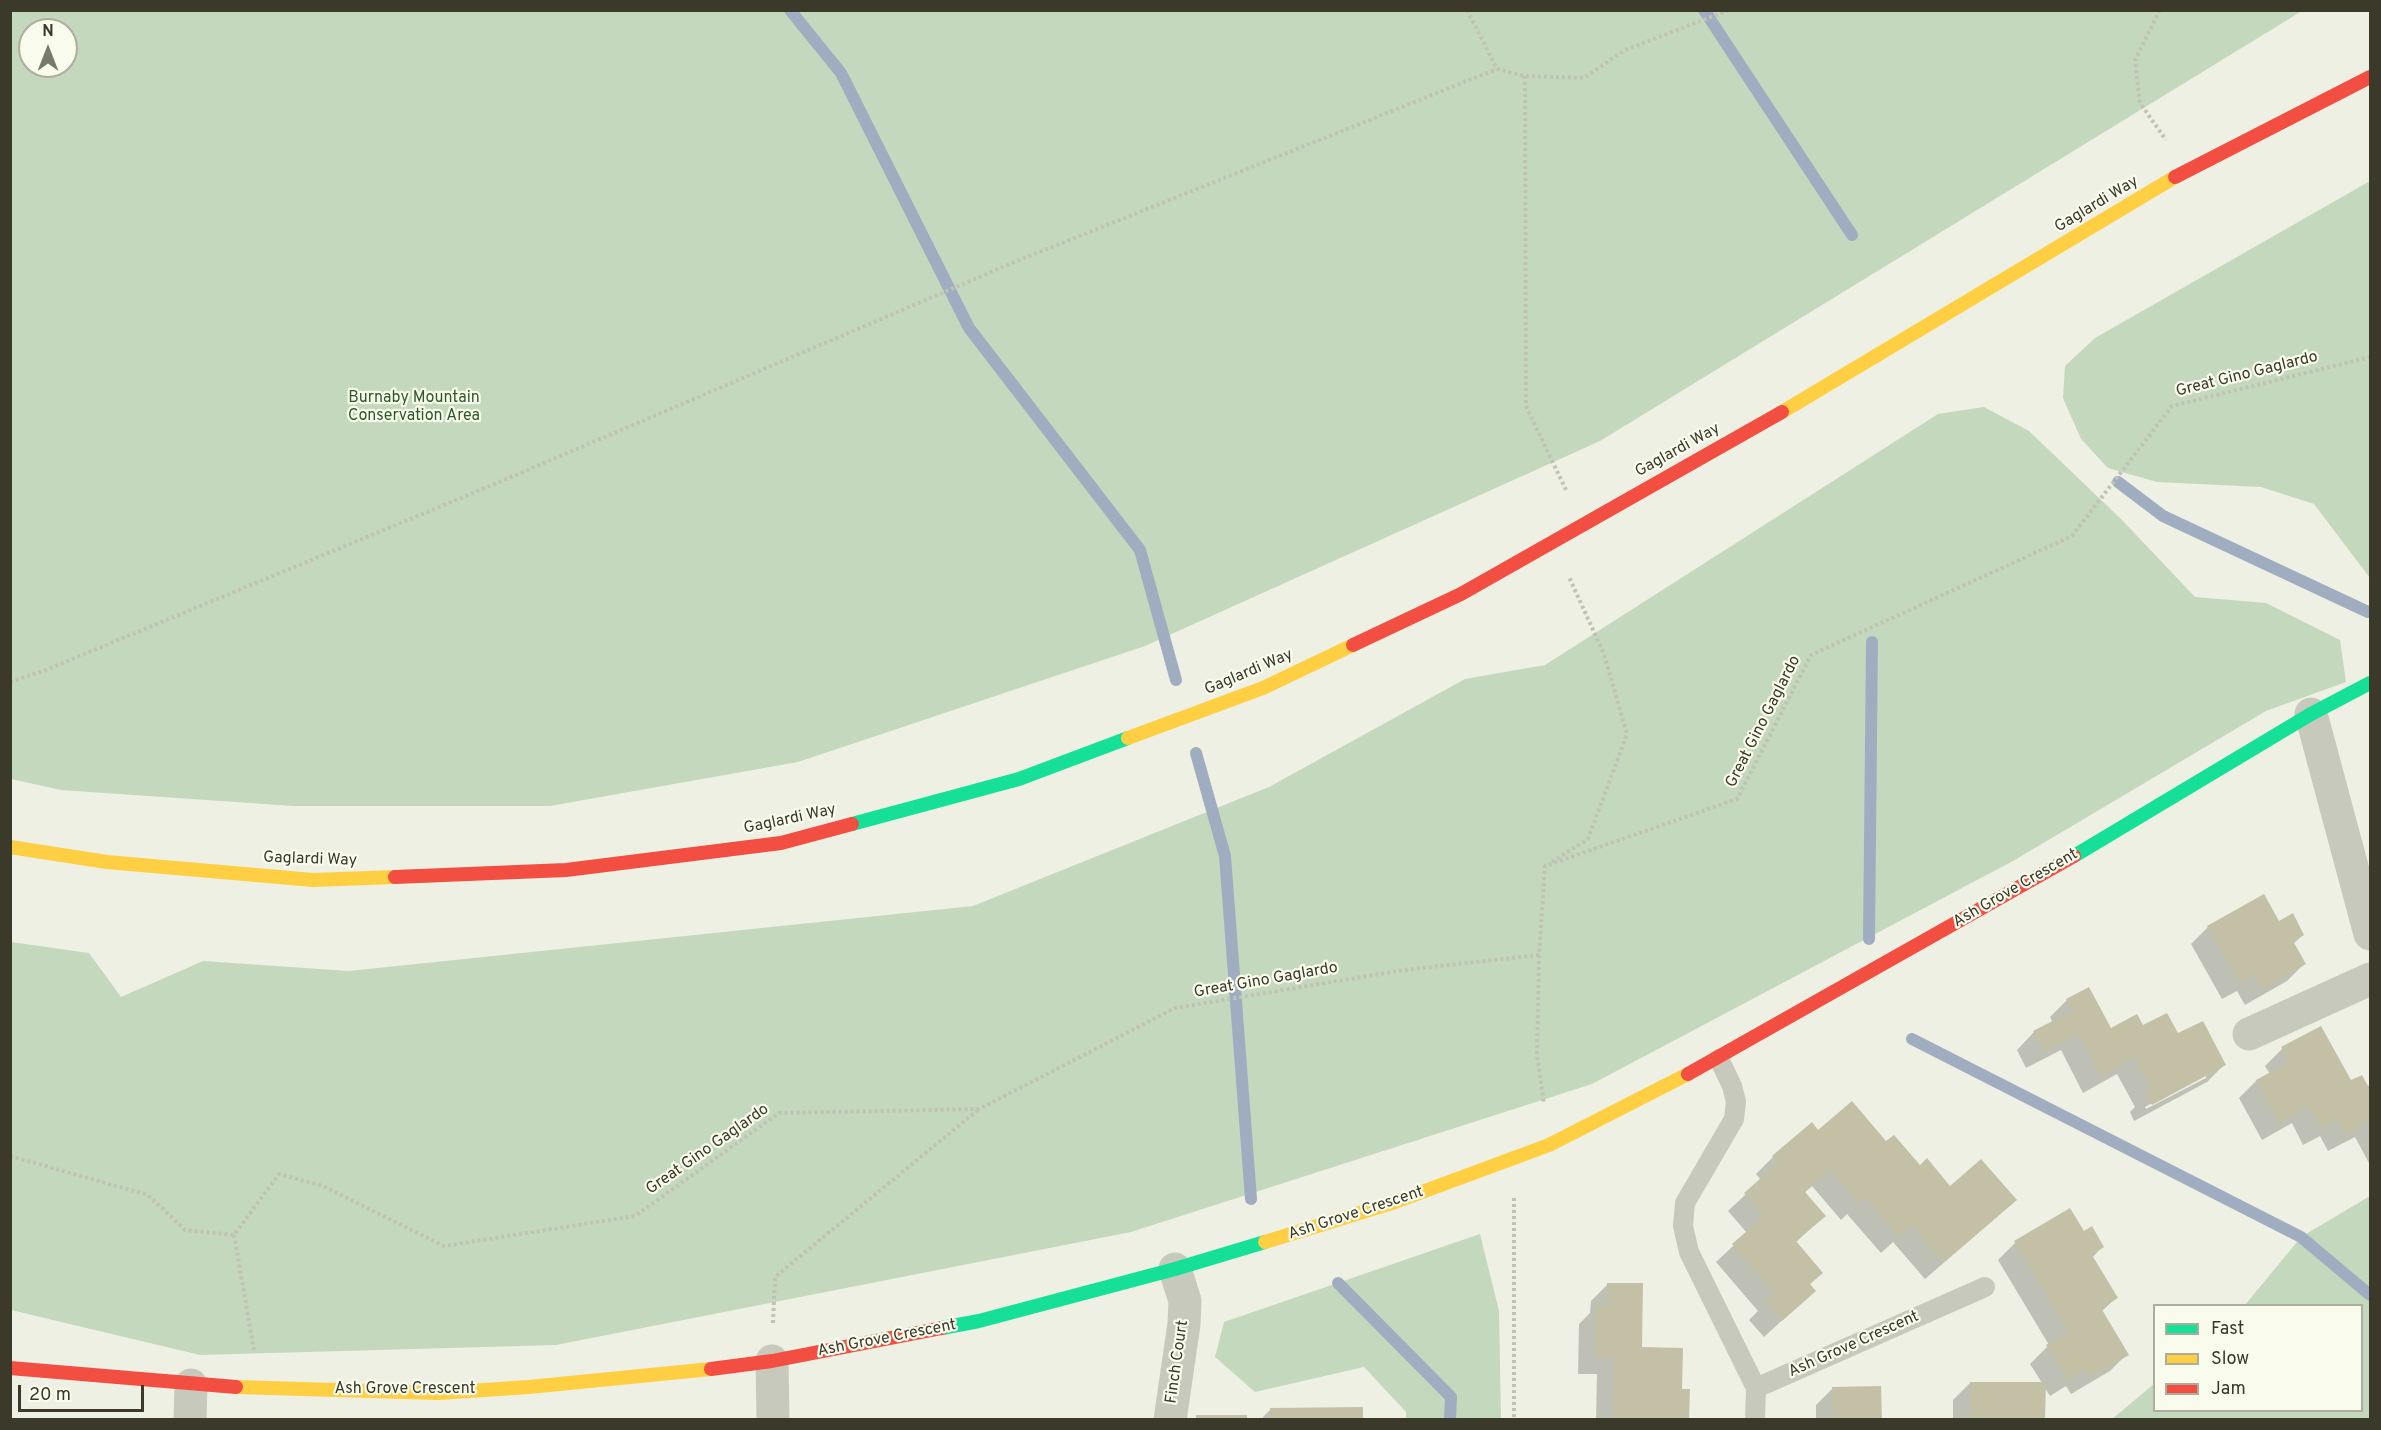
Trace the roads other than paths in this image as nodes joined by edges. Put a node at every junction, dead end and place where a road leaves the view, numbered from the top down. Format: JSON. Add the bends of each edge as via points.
{"nodes":[{"id":1,"x":2370,"y":77,"type":"edge"},
{"id":2,"x":2370,"y":683,"type":"edge"},
{"id":3,"x":2311,"y":714,"type":"junction"},
{"id":4,"x":10,"y":848,"type":"edge"},
{"id":5,"x":2370,"y":934,"type":"edge"},
{"id":6,"x":2370,"y":979,"type":"edge"},
{"id":7,"x":2249,"y":1034,"type":"dead end"},
{"id":8,"x":1719,"y":1059,"type":"junction"},
{"id":9,"x":1175,"y":1269,"type":"junction"},
{"id":10,"x":1985,"y":1287,"type":"dead end"},
{"id":11,"x":772,"y":1362,"type":"junction"},
{"id":12,"x":10,"y":1368,"type":"edge"},
{"id":13,"x":191,"y":1384,"type":"junction"},
{"id":14,"x":1756,"y":1388,"type":"junction"},
{"id":15,"x":190,"y":1419,"type":"edge"},
{"id":16,"x":773,"y":1419,"type":"edge"},
{"id":17,"x":1170,"y":1419,"type":"edge"},
{"id":18,"x":1755,"y":1419,"type":"edge"}],
"edges":[{"from":1,"to":4,"type":"main road","name":"Gaglardi Way","via":[[2187,170],[1814,394],[1461,594],[1263,688],[1019,779],[781,843],[566,870],[313,880],[107,862]]},
{"from":2,"to":3,"type":"main road","name":"Ash Grove Crescent"},
{"from":3,"to":5,"type":"street"},
{"from":3,"to":8,"type":"main road","name":"Ash Grove Crescent"},
{"from":6,"to":7,"type":"street"},
{"from":8,"to":9,"type":"main road","name":"Ash Grove Crescent","via":[[1549,1145],[1395,1202]]},
{"from":8,"to":14,"type":"lane","via":[[1736,1102],[1734,1119],[1685,1203],[1683,1226],[1689,1252]]},
{"from":9,"to":11,"type":"main road","name":"Ash Grove Crescent","via":[[979,1321]]},
{"from":9,"to":17,"type":"street","name":"Finch Court","via":[[1185,1301]]},
{"from":10,"to":14,"type":"lane","name":"Ash Grove Crescent"},
{"from":11,"to":13,"type":"main road","name":"Ash Grove Crescent","via":[[438,1393]]},
{"from":11,"to":16,"type":"street"},
{"from":12,"to":13,"type":"main road","name":"Ash Grove Crescent"},
{"from":13,"to":15,"type":"street"},
{"from":14,"to":18,"type":"lane"}]}
